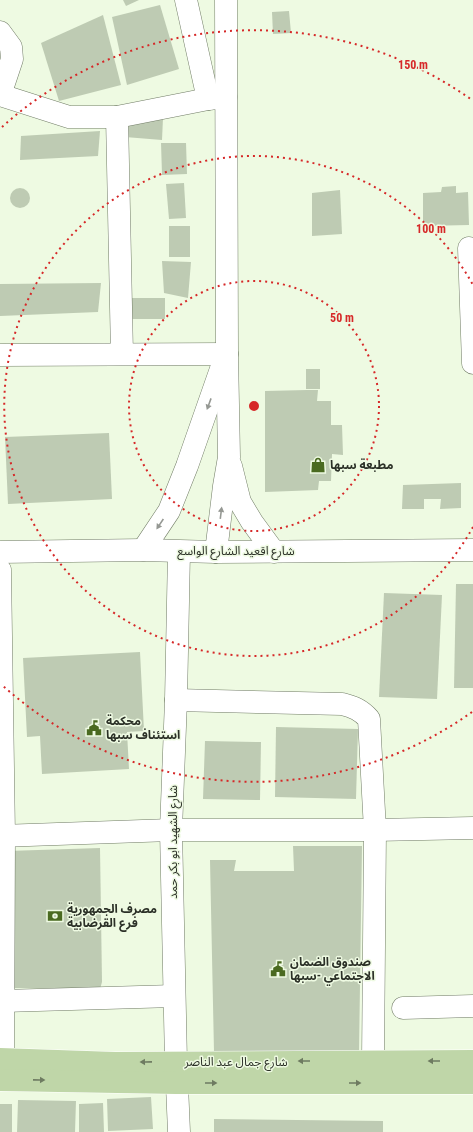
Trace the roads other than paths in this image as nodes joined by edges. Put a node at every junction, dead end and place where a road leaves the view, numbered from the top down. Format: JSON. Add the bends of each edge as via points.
{"nodes":[{"id":1,"x":186,"y":0,"type":"edge"},
{"id":2,"x":226,"y":0,"type":"edge"},
{"id":3,"x":0,"y":32,"type":"edge"},
{"id":4,"x":0,"y":95,"type":"edge"},
{"id":5,"x":217,"y":98,"type":"junction"},
{"id":6,"x":117,"y":117,"type":"junction"},
{"id":7,"x":469,"y":248,"type":"dead end"},
{"id":8,"x":122,"y":354,"type":"junction"},
{"id":9,"x":227,"y":354,"type":"junction"},
{"id":10,"x":0,"y":355,"type":"edge"},
{"id":11,"x":473,"y":363,"type":"edge"},
{"id":12,"x":229,"y":458,"type":"junction"},
{"id":13,"x":143,"y":550,"type":"junction"},
{"id":14,"x":473,"y":550,"type":"edge"},
{"id":15,"x":0,"y":552,"type":"edge"},
{"id":16,"x":179,"y":552,"type":"junction"},
{"id":17,"x":216,"y":552,"type":"junction"},
{"id":18,"x":274,"y":552,"type":"junction"},
{"id":19,"x":0,"y":570,"type":"edge"},
{"id":20,"x":176,"y":700,"type":"junction"},
{"id":21,"x":473,"y":828,"type":"edge"},
{"id":22,"x":171,"y":830,"type":"junction"},
{"id":23,"x":376,"y":830,"type":"junction"},
{"id":24,"x":2,"y":836,"type":"edge"},
{"id":25,"x":174,"y":996,"type":"junction"},
{"id":26,"x":3,"y":1001,"type":"junction"},
{"id":27,"x":473,"y":1006,"type":"edge"},
{"id":28,"x":403,"y":1008,"type":"dead end"},
{"id":29,"x":373,"y":1061,"type":"junction"},
{"id":30,"x":473,"y":1061,"type":"edge"},
{"id":31,"x":1,"y":1066,"type":"edge"},
{"id":32,"x":176,"y":1072,"type":"junction"},
{"id":33,"x":473,"y":1083,"type":"edge"},
{"id":34,"x":179,"y":1132,"type":"edge"}],
"edges":[{"from":1,"to":5,"type":"street"},
{"from":2,"to":5,"type":"street"},
{"from":3,"to":4,"type":"street","via":[[10,47],[12,59]]},
{"from":4,"to":6,"type":"street","via":[[69,117]]},
{"from":5,"to":6,"type":"street"},
{"from":5,"to":9,"type":"street"},
{"from":6,"to":8,"type":"street"},
{"from":7,"to":11,"type":"street"},
{"from":8,"to":9,"type":"street"},
{"from":8,"to":10,"type":"street"},
{"from":9,"to":12,"type":"street"},
{"from":9,"to":13,"type":"street","one_way":true,"via":[[169,511]]},
{"from":17,"to":12,"type":"street","one_way":true},
{"from":12,"to":18,"type":"street","via":[[240,502]]},
{"from":13,"to":15,"type":"street","name":"شارع اقعيد الشارع الواسع"},
{"from":13,"to":16,"type":"street","name":"شارع اقعيد الشارع الواسع"},
{"from":14,"to":18,"type":"street","name":"شارع اقعيد الشارع الواسع"},
{"from":16,"to":17,"type":"street","name":"شارع اقعيد الشارع الواسع"},
{"from":16,"to":20,"type":"street","name":"شارع الشهيد ابو بكر حمد"},
{"from":17,"to":18,"type":"street","name":"شارع اقعيد الشارع الواسع"},
{"from":19,"to":24,"type":"street"},
{"from":20,"to":22,"type":"street","name":"شارع الشهيد ابو بكر حمد"},
{"from":20,"to":23,"type":"street","via":[[342,704],[355,707],[369,719]]},
{"from":21,"to":23,"type":"street"},
{"from":22,"to":23,"type":"street"},
{"from":22,"to":24,"type":"street"},
{"from":22,"to":25,"type":"street","name":"شارع الشهيد ابو بكر حمد"},
{"from":23,"to":29,"type":"street"},
{"from":24,"to":26,"type":"street"},
{"from":25,"to":26,"type":"street"},
{"from":25,"to":32,"type":"street","name":"شارع الشهيد ابو بكر حمد"},
{"from":26,"to":31,"type":"street"},
{"from":27,"to":28,"type":"street"},
{"from":30,"to":29,"type":"main road","name":"شارع جمال عبد الناصر","one_way":true},
{"from":29,"to":32,"type":"main road","name":"شارع جمال عبد الناصر","one_way":true},
{"from":31,"to":32,"type":"main road","name":"شارع جمال عبد الناصر"},
{"from":32,"to":33,"type":"main road","name":"شارع جمال عبد الناصر","one_way":true},
{"from":32,"to":34,"type":"street","name":"شارع الشهيد ابو بكر حمد"}]}
